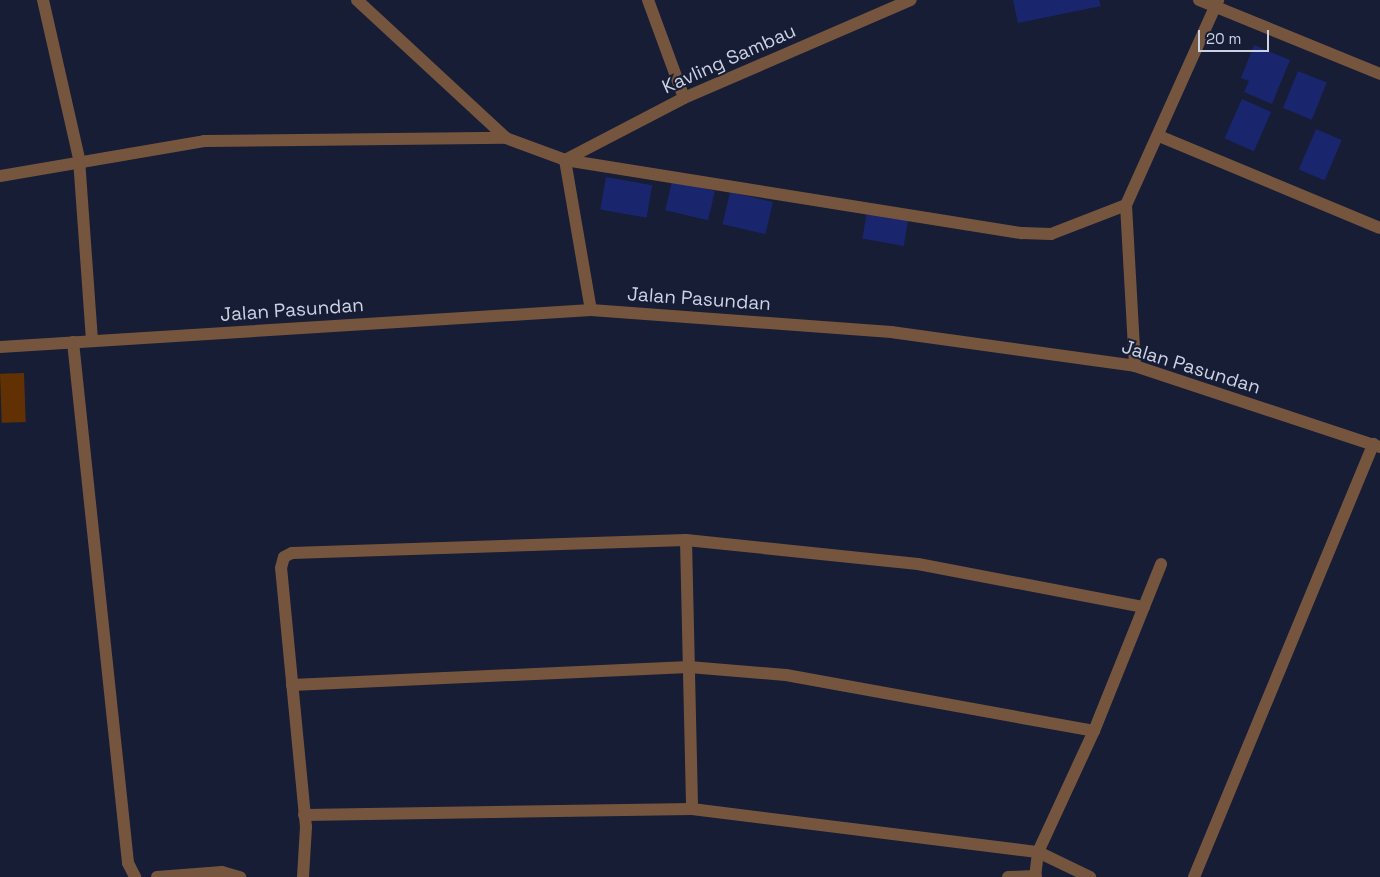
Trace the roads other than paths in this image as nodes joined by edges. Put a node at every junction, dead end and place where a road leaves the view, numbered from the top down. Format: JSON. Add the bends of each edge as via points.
{"nodes":[{"id":1,"x":43,"y":0,"type":"edge"},
{"id":2,"x":357,"y":0,"type":"edge"},
{"id":3,"x":648,"y":0,"type":"edge"},
{"id":4,"x":911,"y":0,"type":"edge"},
{"id":5,"x":1199,"y":0,"type":"edge"},
{"id":6,"x":1217,"y":3,"type":"edge"},
{"id":7,"x":1380,"y":74,"type":"edge"},
{"id":8,"x":684,"y":98,"type":"junction"},
{"id":9,"x":1159,"y":136,"type":"junction"},
{"id":10,"x":506,"y":138,"type":"junction"},
{"id":11,"x":79,"y":159,"type":"junction"},
{"id":12,"x":565,"y":160,"type":"junction"},
{"id":13,"x":0,"y":176,"type":"edge"},
{"id":14,"x":1126,"y":205,"type":"junction"},
{"id":15,"x":1380,"y":228,"type":"edge"},
{"id":16,"x":591,"y":310,"type":"junction"},
{"id":17,"x":92,"y":341,"type":"junction"},
{"id":18,"x":73,"y":342,"type":"junction"},
{"id":19,"x":0,"y":347,"type":"edge"},
{"id":20,"x":1134,"y":366,"type":"junction"},
{"id":21,"x":1376,"y":446,"type":"edge"},
{"id":22,"x":686,"y":540,"type":"junction"},
{"id":23,"x":1161,"y":564,"type":"dead end"},
{"id":24,"x":1144,"y":606,"type":"junction"},
{"id":25,"x":689,"y":667,"type":"junction"},
{"id":26,"x":292,"y":685,"type":"junction"},
{"id":27,"x":1094,"y":731,"type":"junction"},
{"id":28,"x":692,"y":809,"type":"junction"},
{"id":29,"x":304,"y":815,"type":"junction"},
{"id":30,"x":1038,"y":852,"type":"junction"},
{"id":31,"x":1036,"y":876,"type":"edge"},
{"id":32,"x":135,"y":877,"type":"edge"},
{"id":33,"x":157,"y":877,"type":"edge"},
{"id":34,"x":240,"y":877,"type":"edge"},
{"id":35,"x":303,"y":877,"type":"edge"},
{"id":36,"x":1008,"y":877,"type":"edge"},
{"id":37,"x":1090,"y":877,"type":"edge"},
{"id":38,"x":1194,"y":877,"type":"edge"}],
"edges":[{"from":1,"to":11,"type":"street"},
{"from":2,"to":10,"type":"street"},
{"from":3,"to":8,"type":"street"},
{"from":4,"to":8,"type":"street","name":"Kavling Sambau"},
{"from":5,"to":6,"type":"street"},
{"from":6,"to":7,"type":"street"},
{"from":6,"to":9,"type":"street"},
{"from":8,"to":12,"type":"street","name":"Kavling Sambau"},
{"from":9,"to":14,"type":"street"},
{"from":9,"to":15,"type":"street"},
{"from":10,"to":11,"type":"street","via":[[204,141]]},
{"from":10,"to":12,"type":"street"},
{"from":11,"to":13,"type":"street"},
{"from":11,"to":17,"type":"street"},
{"from":12,"to":14,"type":"street","via":[[1022,233],[1051,234]]},
{"from":12,"to":16,"type":"street"},
{"from":14,"to":20,"type":"street"},
{"from":16,"to":17,"type":"street","name":"Jalan Pasundan"},
{"from":16,"to":20,"type":"street","name":"Jalan Pasundan","via":[[891,332]]},
{"from":17,"to":18,"type":"street","name":"Jalan Pasundan"},
{"from":18,"to":19,"type":"street","name":"Jalan Pasundan"},
{"from":18,"to":32,"type":"street","via":[[128,863]]},
{"from":20,"to":21,"type":"street","name":"Jalan Pasundan"},
{"from":21,"to":38,"type":"street"},
{"from":22,"to":24,"type":"street","via":[[918,564]]},
{"from":22,"to":25,"type":"street"},
{"from":22,"to":26,"type":"street","via":[[287,554],[281,568]]},
{"from":23,"to":24,"type":"street"},
{"from":24,"to":27,"type":"street"},
{"from":25,"to":26,"type":"street"},
{"from":25,"to":27,"type":"street","via":[[786,675]]},
{"from":25,"to":28,"type":"street"},
{"from":26,"to":29,"type":"street"},
{"from":27,"to":30,"type":"street"},
{"from":28,"to":29,"type":"street"},
{"from":28,"to":30,"type":"street"},
{"from":29,"to":35,"type":"street"},
{"from":30,"to":31,"type":"street"},
{"from":30,"to":37,"type":"street"},
{"from":31,"to":36,"type":"street"},
{"from":33,"to":34,"type":"street","via":[[222,872]]}]}
